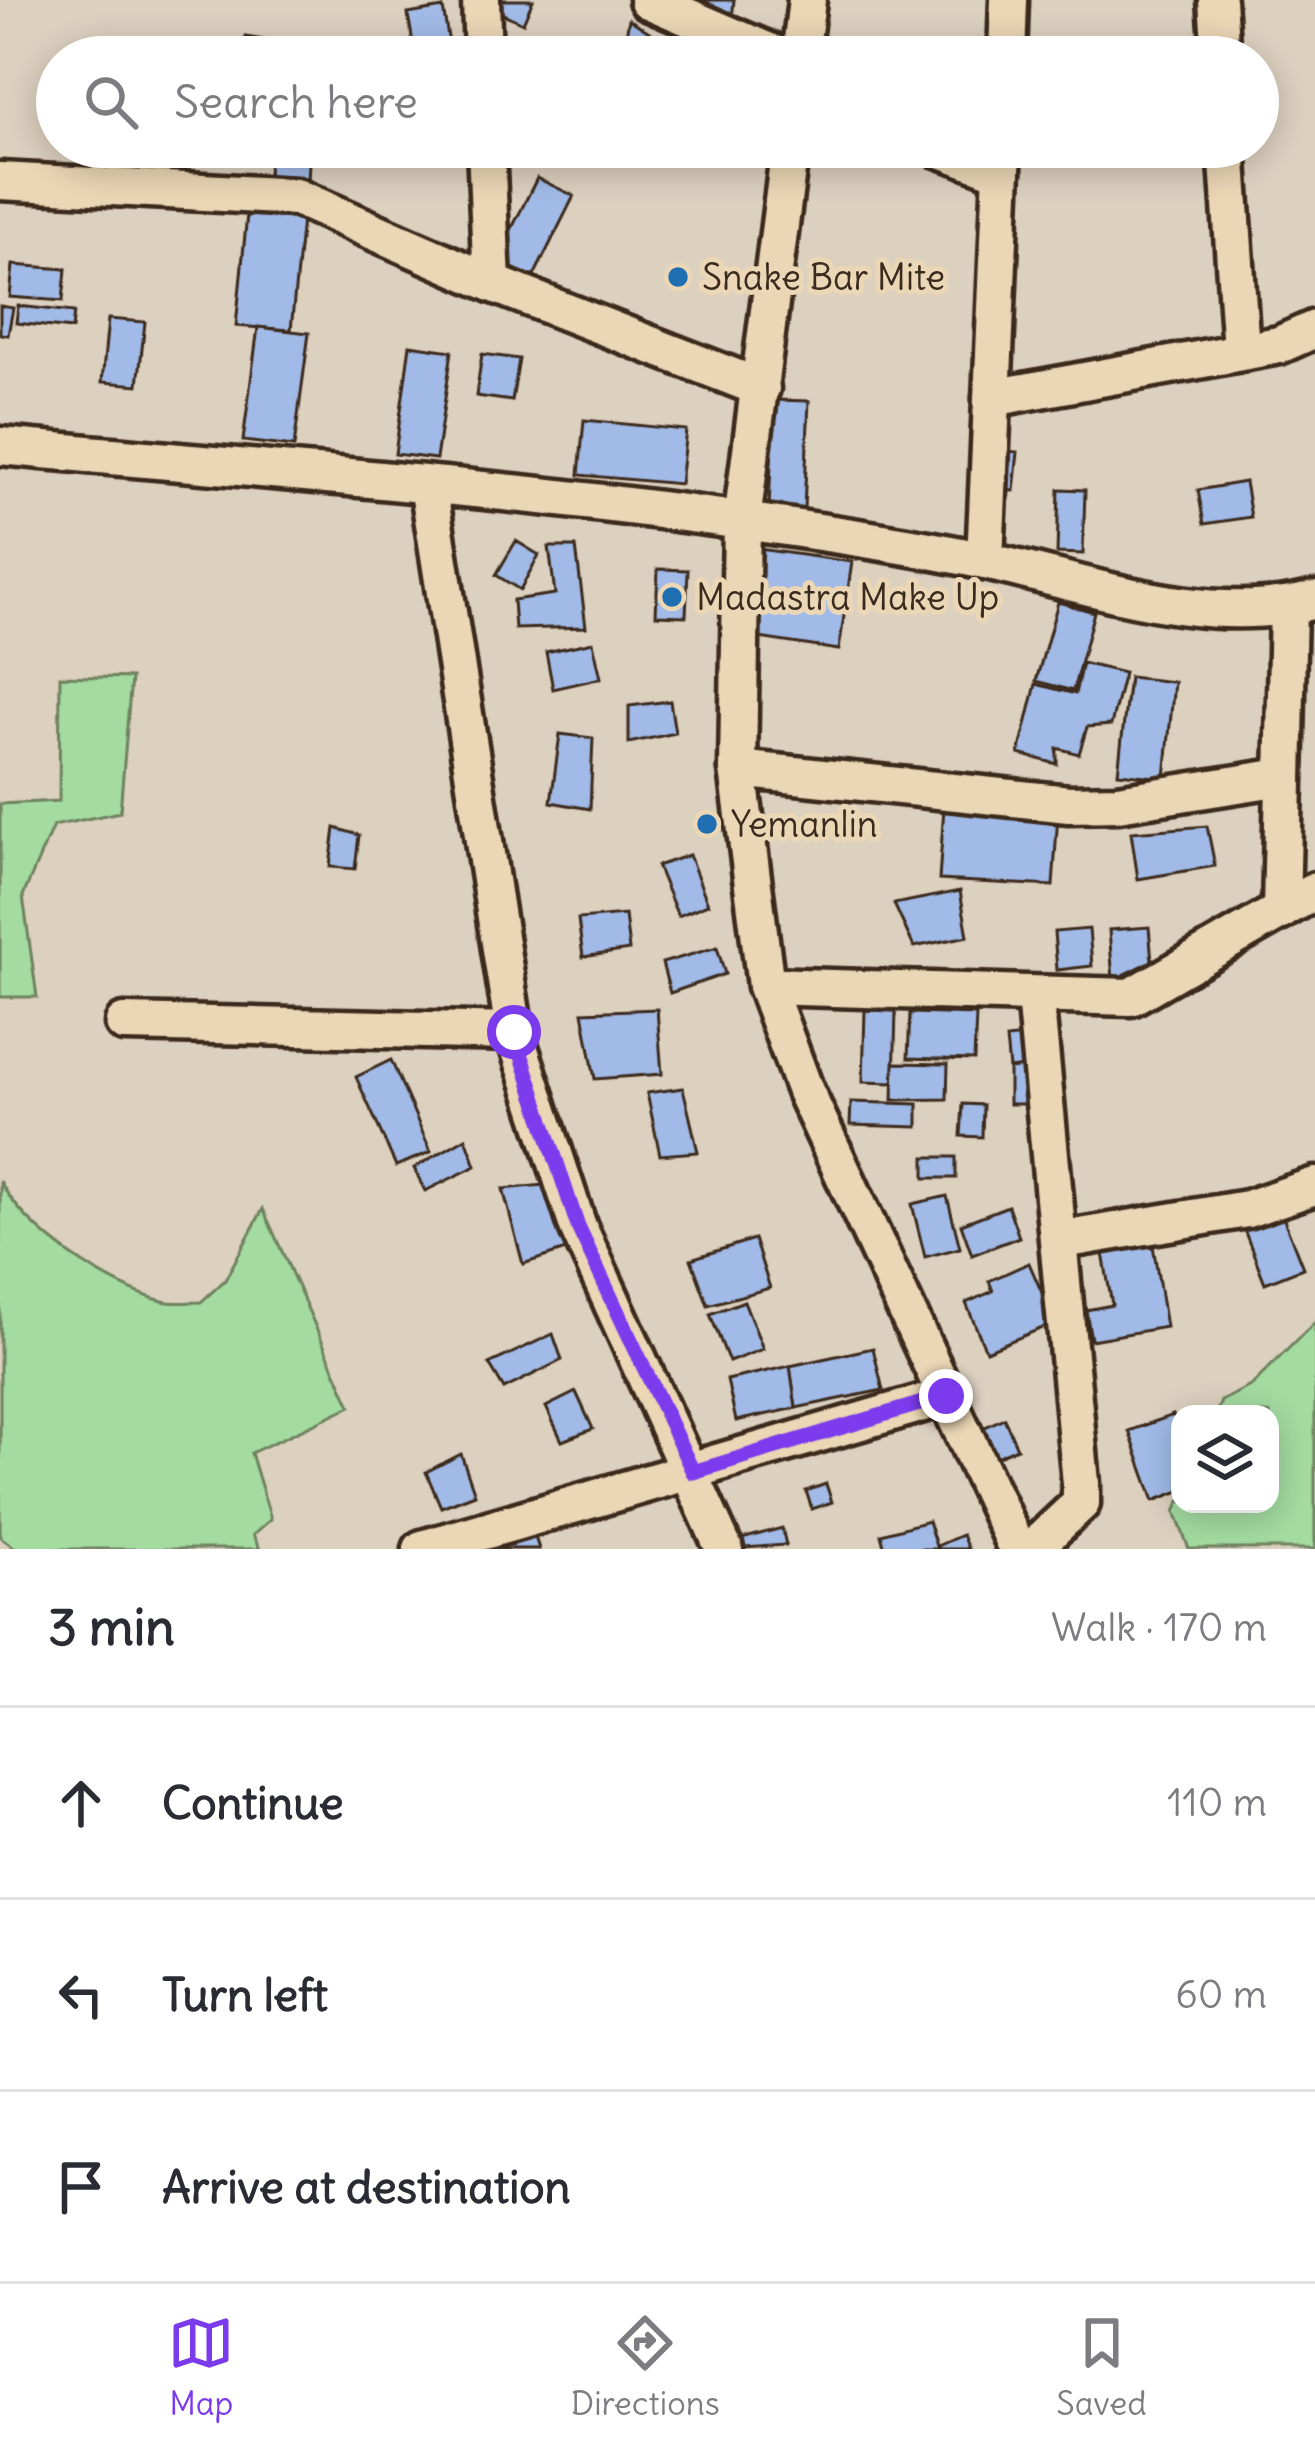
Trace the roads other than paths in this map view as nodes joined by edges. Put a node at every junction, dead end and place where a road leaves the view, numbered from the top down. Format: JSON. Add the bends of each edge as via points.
{"nodes":[{"id":1,"x":481,"y":0,"type":"edge"},
{"id":2,"x":648,"y":0,"type":"edge"},
{"id":3,"x":807,"y":0,"type":"edge"},
{"id":4,"x":1009,"y":0,"type":"edge"},
{"id":5,"x":1217,"y":0,"type":"edge"},
{"id":6,"x":482,"y":36,"type":"edge"},
{"id":7,"x":732,"y":36,"type":"edge"},
{"id":8,"x":803,"y":36,"type":"edge"},
{"id":9,"x":1008,"y":36,"type":"edge"},
{"id":10,"x":1220,"y":36,"type":"edge"},
{"id":11,"x":488,"y":168,"type":"edge"},
{"id":12,"x":787,"y":168,"type":"edge"},
{"id":13,"x":1002,"y":168,"type":"edge"},
{"id":14,"x":1228,"y":168,"type":"edge"},
{"id":15,"x":0,"y":181,"type":"edge"},
{"id":16,"x":491,"y":283,"type":"junction"},
{"id":17,"x":1315,"y":329,"type":"edge"},
{"id":18,"x":1241,"y":350,"type":"junction"},
{"id":19,"x":761,"y":388,"type":"junction"},
{"id":20,"x":992,"y":398,"type":"junction"},
{"id":21,"x":0,"y":446,"type":"edge"},
{"id":22,"x":428,"y":485,"type":"junction"},
{"id":23,"x":742,"y":521,"type":"junction"},
{"id":24,"x":985,"y":561,"type":"junction"},
{"id":25,"x":1302,"y":604,"type":"edge"},
{"id":26,"x":738,"y":769,"type":"junction"},
{"id":27,"x":1282,"y":777,"type":"junction"},
{"id":28,"x":1315,"y":890,"type":"edge"},
{"id":29,"x":1281,"y":911,"type":"junction"},
{"id":30,"x":766,"y":986,"type":"junction"},
{"id":31,"x":1035,"y":996,"type":"junction"},
{"id":32,"x":124,"y":1023,"type":"dead end"},
{"id":33,"x":514,"y":1032,"type":"junction"},
{"id":34,"x":1315,"y":1186,"type":"edge"},
{"id":35,"x":1062,"y":1240,"type":"junction"},
{"id":36,"x":946,"y":1396,"type":"junction"},
{"id":37,"x":693,"y":1472,"type":"junction"},
{"id":38,"x":422,"y":1549,"type":"edge"},
{"id":39,"x":724,"y":1549,"type":"edge"},
{"id":40,"x":1017,"y":1549,"type":"edge"},
{"id":41,"x":1032,"y":1549,"type":"edge"}],
"edges":[{"from":1,"to":6,"type":"street"},
{"from":2,"to":7,"type":"street"},
{"from":3,"to":8,"type":"street"},
{"from":4,"to":9,"type":"street"},
{"from":5,"to":10,"type":"street"},
{"from":11,"to":16,"type":"street"},
{"from":12,"to":19,"type":"street"},
{"from":13,"to":20,"type":"street"},
{"from":14,"to":18,"type":"street"},
{"from":15,"to":16,"type":"street","via":[[296,197]]},
{"from":16,"to":19,"type":"street"},
{"from":17,"to":18,"type":"street"},
{"from":18,"to":20,"type":"street"},
{"from":19,"to":23,"type":"street"},
{"from":20,"to":24,"type":"street"},
{"from":21,"to":22,"type":"street"},
{"from":22,"to":23,"type":"street"},
{"from":22,"to":33,"type":"street"},
{"from":23,"to":24,"type":"street"},
{"from":23,"to":26,"type":"street"},
{"from":24,"to":25,"type":"street","via":[[1166,604]]},
{"from":25,"to":27,"type":"street"},
{"from":26,"to":27,"type":"street","via":[[1069,804]]},
{"from":26,"to":30,"type":"street"},
{"from":27,"to":29,"type":"street"},
{"from":28,"to":29,"type":"street"},
{"from":29,"to":31,"type":"street","via":[[1131,997]]},
{"from":30,"to":31,"type":"street"},
{"from":30,"to":36,"type":"street"},
{"from":31,"to":35,"type":"street"},
{"from":32,"to":33,"type":"street"},
{"from":33,"to":37,"type":"street","via":[[578,1227]]},
{"from":34,"to":35,"type":"street","via":[[1247,1209]]},
{"from":35,"to":41,"type":"street","via":[[1081,1503]]},
{"from":36,"to":37,"type":"street"},
{"from":36,"to":40,"type":"street"},
{"from":37,"to":38,"type":"street"},
{"from":37,"to":39,"type":"street"}]}
